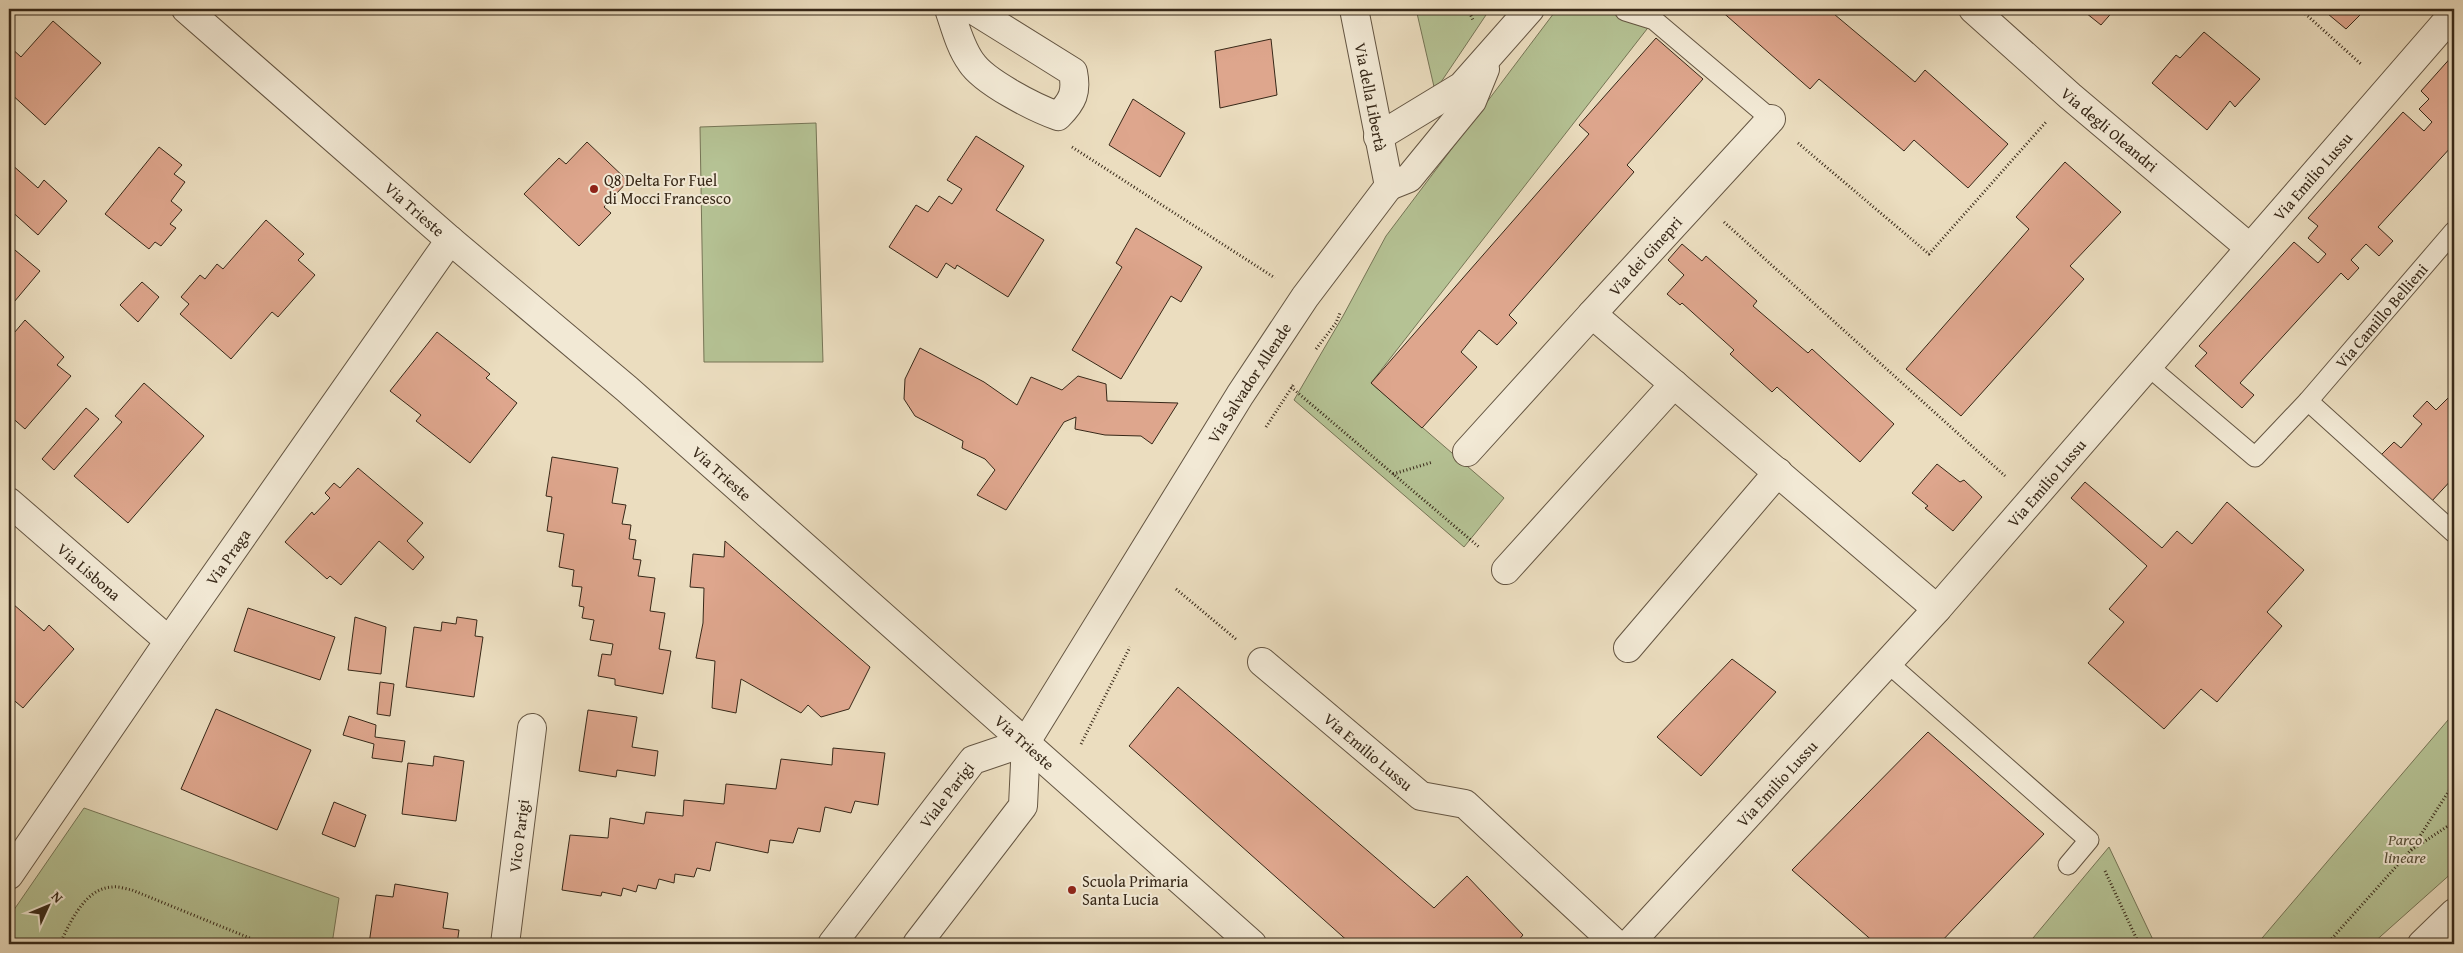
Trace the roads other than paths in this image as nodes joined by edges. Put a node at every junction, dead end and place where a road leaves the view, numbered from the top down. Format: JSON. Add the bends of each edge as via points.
{"nodes":[{"id":1,"x":186,"y":9,"type":"edge"},
{"id":2,"x":949,"y":9,"type":"edge"},
{"id":3,"x":972,"y":9,"type":"edge"},
{"id":4,"x":1354,"y":9,"type":"edge"},
{"id":5,"x":1530,"y":9,"type":"edge"},
{"id":6,"x":1973,"y":9,"type":"edge"},
{"id":7,"x":1625,"y":11,"type":"dead end"},
{"id":8,"x":2454,"y":12,"type":"edge"},
{"id":9,"x":1494,"y":46,"type":"junction"},
{"id":10,"x":1771,"y":119,"type":"joint"},
{"id":11,"x":1378,"y":137,"type":"junction"},
{"id":12,"x":1389,"y":186,"type":"junction"},
{"id":13,"x":2454,"y":231,"type":"edge"},
{"id":14,"x":450,"y":240,"type":"junction"},
{"id":15,"x":2250,"y":248,"type":"junction"},
{"id":16,"x":1592,"y":314,"type":"junction"},
{"id":17,"x":2148,"y":366,"type":"junction"},
{"id":18,"x":1674,"y":384,"type":"junction"},
{"id":19,"x":2308,"y":401,"type":"junction"},
{"id":20,"x":1467,"y":452,"type":"road end"},
{"id":21,"x":1778,"y":472,"type":"junction"},
{"id":22,"x":9,"y":502,"type":"edge"},
{"id":23,"x":2454,"y":533,"type":"edge"},
{"id":24,"x":1506,"y":570,"type":"road end"},
{"id":25,"x":1938,"y":609,"type":"junction"},
{"id":26,"x":169,"y":641,"type":"junction"},
{"id":27,"x":1628,"y":648,"type":"dead end"},
{"id":28,"x":1262,"y":662,"type":"road end"},
{"id":29,"x":1888,"y":662,"type":"junction"},
{"id":30,"x":532,"y":728,"type":"dead end"},
{"id":31,"x":1026,"y":742,"type":"junction"},
{"id":32,"x":2068,"y":865,"type":"dead end"},
{"id":33,"x":9,"y":875,"type":"edge"},
{"id":34,"x":2454,"y":913,"type":"edge"},
{"id":35,"x":505,"y":944,"type":"edge"},
{"id":36,"x":832,"y":944,"type":"edge"},
{"id":37,"x":917,"y":944,"type":"edge"},
{"id":38,"x":1252,"y":944,"type":"edge"},
{"id":39,"x":1616,"y":944,"type":"edge"},
{"id":40,"x":1629,"y":944,"type":"edge"},
{"id":41,"x":2422,"y":944,"type":"edge"}],
"edges":[{"from":1,"to":14,"type":"street","name":"Via Trieste"},
{"from":2,"to":3,"type":"street","via":[[971,63],[994,83],[1058,116],[1072,102],[1076,87],[1073,72]]},
{"from":4,"to":11,"type":"street","name":"Via della Libertà"},
{"from":5,"to":9,"type":"street","name":"Via Salvador Allende"},
{"from":6,"to":15,"type":"street","name":"Via degli Oleandri","via":[[2070,96]]},
{"from":7,"to":10,"type":"lane","via":[[1654,20]]},
{"from":8,"to":15,"type":"street","name":"Via Emilio Lussu"},
{"from":9,"to":11,"type":"street","name":"Via Salvador Allende","via":[[1462,86]]},
{"from":9,"to":12,"type":"street","name":"Via Salvador Allende","via":[[1472,101],[1409,178]]},
{"from":10,"to":16,"type":"street","name":"Via dei Ginepri"},
{"from":11,"to":12,"type":"street","name":"Via della Libertà"},
{"from":12,"to":31,"type":"street","name":"Via Salvador Allende","via":[[1305,297],[1240,395]]},
{"from":13,"to":19,"type":"lane","name":"Via Camillo Bellieni"},
{"from":14,"to":26,"type":"street","name":"Via Praga"},
{"from":14,"to":31,"type":"street","name":"Via Trieste","via":[[628,389]]},
{"from":15,"to":17,"type":"street","name":"Via Emilio Lussu"},
{"from":16,"to":18,"type":"street"},
{"from":16,"to":20,"type":"street","name":"Via dei Ginepri"},
{"from":17,"to":19,"type":"lane","name":"Via Camillo Bellieni","via":[[2255,457]]},
{"from":17,"to":25,"type":"street","name":"Via Emilio Lussu"},
{"from":18,"to":21,"type":"street"},
{"from":18,"to":24,"type":"street"},
{"from":19,"to":23,"type":"lane"},
{"from":21,"to":25,"type":"street"},
{"from":21,"to":27,"type":"street"},
{"from":22,"to":26,"type":"street","name":"Via Lisbona"},
{"from":25,"to":29,"type":"street","name":"Via Emilio Lussu"},
{"from":26,"to":33,"type":"street","name":"Via Praga"},
{"from":28,"to":39,"type":"street","name":"Via Emilio Lussu","via":[[1421,796],[1464,804]]},
{"from":29,"to":32,"type":"lane","via":[[2089,840]]},
{"from":29,"to":40,"type":"street","name":"Via Emilio Lussu"},
{"from":30,"to":35,"type":"street","name":"Vico Parigi"},
{"from":31,"to":36,"type":"street","name":"Viale Parigi","via":[[973,760]]},
{"from":31,"to":37,"type":"street","via":[[1023,806]]},
{"from":31,"to":38,"type":"street","name":"Via Trieste"},
{"from":34,"to":41,"type":"street"}]}
